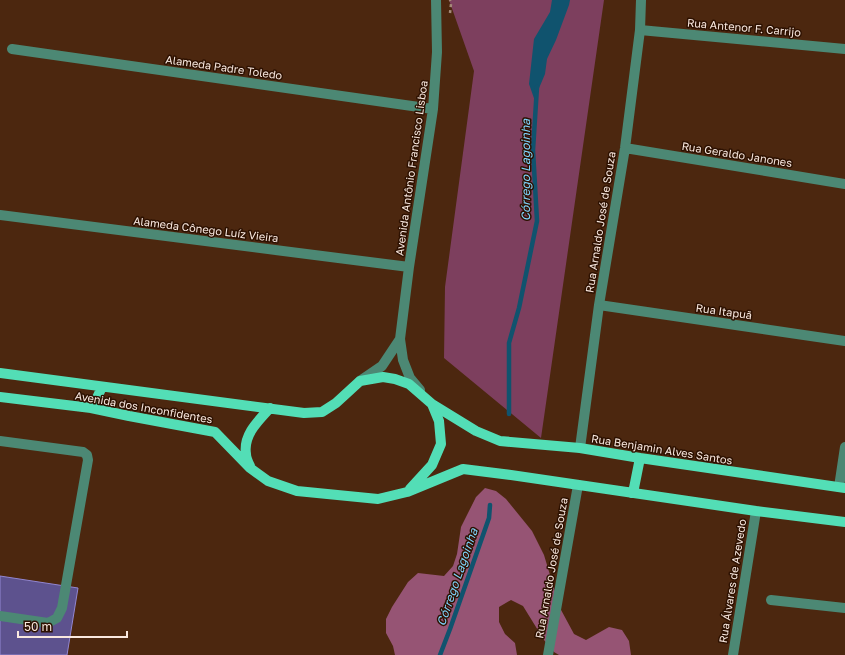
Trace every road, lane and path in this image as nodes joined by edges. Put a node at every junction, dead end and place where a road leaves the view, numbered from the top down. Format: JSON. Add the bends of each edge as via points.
{"nodes":[{"id":1,"x":436,"y":0,"type":"edge"},
{"id":2,"x":641,"y":0,"type":"edge"},
{"id":3,"x":640,"y":30,"type":"junction"},
{"id":4,"x":845,"y":48,"type":"edge"},
{"id":5,"x":12,"y":49,"type":"dead end"},
{"id":6,"x":433,"y":109,"type":"junction"},
{"id":7,"x":625,"y":148,"type":"junction"},
{"id":8,"x":845,"y":184,"type":"edge"},
{"id":9,"x":0,"y":215,"type":"edge"},
{"id":10,"x":409,"y":267,"type":"junction"},
{"id":11,"x":599,"y":305,"type":"junction"},
{"id":12,"x":400,"y":339,"type":"junction"},
{"id":13,"x":845,"y":341,"type":"edge"},
{"id":14,"x":0,"y":373,"type":"edge"},
{"id":15,"x":360,"y":381,"type":"junction"},
{"id":16,"x":102,"y":387,"type":"junction"},
{"id":17,"x":0,"y":397,"type":"edge"},
{"id":18,"x":432,"y":404,"type":"junction"},
{"id":19,"x":91,"y":408,"type":"junction"},
{"id":20,"x":270,"y":408,"type":"junction"},
{"id":21,"x":0,"y":441,"type":"edge"},
{"id":22,"x":845,"y":447,"type":"edge"},
{"id":23,"x":580,"y":448,"type":"junction"},
{"id":24,"x":640,"y":458,"type":"junction"},
{"id":25,"x":250,"y":468,"type":"junction"},
{"id":26,"x":578,"y":485,"type":"junction"},
{"id":27,"x":842,"y":487,"type":"edge"},
{"id":28,"x":407,"y":492,"type":"junction"},
{"id":29,"x":631,"y":493,"type":"junction"},
{"id":30,"x":756,"y":511,"type":"junction"},
{"id":31,"x":845,"y":522,"type":"edge"},
{"id":32,"x":771,"y":600,"type":"dead end"},
{"id":33,"x":845,"y":608,"type":"edge"},
{"id":34,"x":0,"y":616,"type":"edge"},
{"id":35,"x":548,"y":655,"type":"edge"},
{"id":36,"x":733,"y":655,"type":"edge"}],
"edges":[{"from":1,"to":6,"type":"street","name":"Avenida Antônio Francisco Lisboa","via":[[437,52]]},
{"from":2,"to":3,"type":"street","name":"Rua Arnaldo José de Souza"},
{"from":3,"to":4,"type":"street","name":"Rua Antenor F. Carrijo"},
{"from":3,"to":7,"type":"street","name":"Rua Arnaldo José de Souza"},
{"from":5,"to":6,"type":"street","name":"Alameda Padre Toledo"},
{"from":6,"to":10,"type":"street","name":"Avenida Antônio Francisco Lisboa"},
{"from":7,"to":8,"type":"street","name":"Rua Geraldo Janones"},
{"from":7,"to":11,"type":"street","name":"Rua Arnaldo José de Souza"},
{"from":9,"to":10,"type":"street","name":"Alameda Cônego Luíz Vieira"},
{"from":10,"to":12,"type":"street","name":"Avenida Antônio Francisco Lisboa"},
{"from":11,"to":13,"type":"street","name":"Rua Itapuã"},
{"from":11,"to":23,"type":"street","name":"Rua Arnaldo José de Souza"},
{"from":12,"to":15,"type":"street","name":"Avenida dos Inconfidentes","via":[[382,366]]},
{"from":12,"to":18,"type":"street","via":[[403,360],[410,378]]},
{"from":14,"to":16,"type":"main road","name":"Avenida dos Inconfidentes"},
{"from":15,"to":18,"type":"main road","via":[[384,377],[395,379],[409,384]]},
{"from":15,"to":20,"type":"main road","name":"Avenida dos Inconfidentes","via":[[322,412],[304,413]]},
{"from":16,"to":19,"type":"main road"},
{"from":16,"to":20,"type":"main road","name":"Avenida dos Inconfidentes"},
{"from":17,"to":19,"type":"main road","name":"Avenida dos Inconfidentes"},
{"from":18,"to":23,"type":"main road","name":"Rua Benjamin Alves Santos","via":[[476,431],[500,441]]},
{"from":18,"to":28,"type":"main road","via":[[439,421],[441,444],[432,465]]},
{"from":19,"to":25,"type":"main road","name":"Avenida dos Inconfidentes","via":[[215,432]]},
{"from":20,"to":25,"type":"main road","via":[[250,431],[246,445]]},
{"from":21,"to":34,"type":"street","via":[[83,452],[88,460],[62,608],[57,618],[48,623]]},
{"from":22,"to":27,"type":"street"},
{"from":23,"to":24,"type":"main road","name":"Rua Benjamin Alves Santos"},
{"from":24,"to":27,"type":"main road","name":"Rua Benjamin Alves Santos"},
{"from":24,"to":29,"type":"main road"},
{"from":25,"to":28,"type":"main road","name":"Avenida dos Inconfidentes","via":[[268,481],[297,490],[378,499]]},
{"from":26,"to":28,"type":"main road","name":"Avenida dos Inconfidentes","via":[[463,469]]},
{"from":26,"to":29,"type":"main road"},
{"from":26,"to":35,"type":"street","name":"Rua Arnaldo José de Souza"},
{"from":29,"to":30,"type":"main road"},
{"from":30,"to":31,"type":"main road"},
{"from":30,"to":36,"type":"street","name":"Rua Álvares de Azevedo"},
{"from":32,"to":33,"type":"street"}]}
